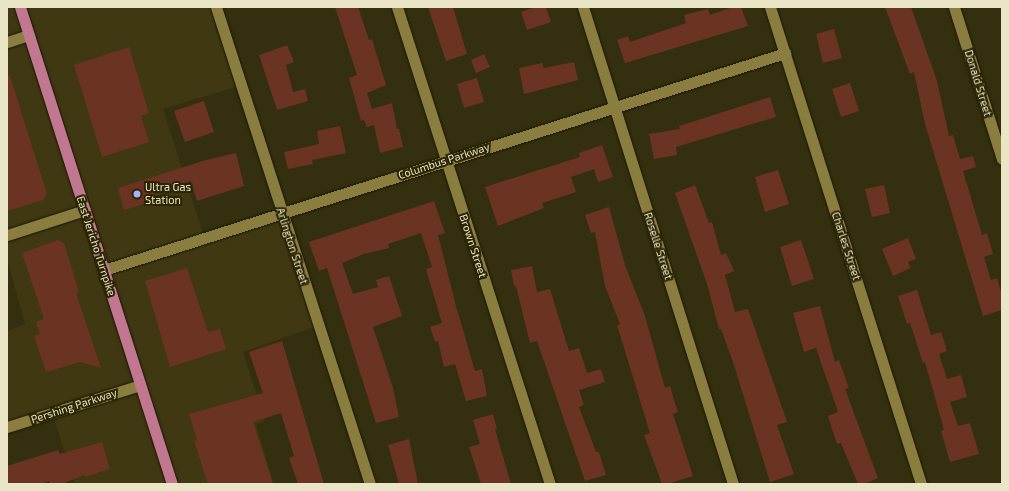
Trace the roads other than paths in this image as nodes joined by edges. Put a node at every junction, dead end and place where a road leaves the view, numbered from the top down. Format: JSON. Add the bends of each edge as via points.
{"nodes":[{"id":1,"x":20,"y":7,"type":"edge"},
{"id":2,"x":216,"y":7,"type":"edge"},
{"id":3,"x":397,"y":7,"type":"edge"},
{"id":4,"x":583,"y":7,"type":"edge"},
{"id":5,"x":770,"y":7,"type":"edge"},
{"id":6,"x":954,"y":7,"type":"edge"},
{"id":7,"x":29,"y":35,"type":"junction"},
{"id":8,"x":7,"y":42,"type":"edge"},
{"id":9,"x":785,"y":53,"type":"junction"},
{"id":10,"x":614,"y":108,"type":"junction"},
{"id":11,"x":1002,"y":159,"type":"edge"},
{"id":12,"x":446,"y":161,"type":"junction"},
{"id":13,"x":85,"y":210,"type":"junction"},
{"id":14,"x":282,"y":213,"type":"junction"},
{"id":15,"x":7,"y":235,"type":"edge"},
{"id":16,"x":104,"y":270,"type":"junction"},
{"id":17,"x":140,"y":384,"type":"junction"},
{"id":18,"x":7,"y":427,"type":"edge"},
{"id":19,"x":172,"y":484,"type":"edge"},
{"id":20,"x":370,"y":484,"type":"edge"},
{"id":21,"x":550,"y":484,"type":"edge"},
{"id":22,"x":733,"y":484,"type":"edge"},
{"id":23,"x":921,"y":484,"type":"edge"}],
"edges":[{"from":1,"to":7,"type":"main road","name":"East Jericho Turnpike"},
{"from":2,"to":14,"type":"street","name":"Arlington Street"},
{"from":3,"to":12,"type":"street","name":"Brown Street"},
{"from":4,"to":10,"type":"street","name":"Roselle Street"},
{"from":5,"to":9,"type":"street","name":"Charles Street"},
{"from":6,"to":11,"type":"street","name":"Donald Street"},
{"from":7,"to":8,"type":"street"},
{"from":7,"to":13,"type":"main road","name":"East Jericho Turnpike"},
{"from":9,"to":10,"type":"street","name":"Columbus Parkway"},
{"from":9,"to":23,"type":"street","name":"Charles Street"},
{"from":10,"to":12,"type":"street","name":"Columbus Parkway"},
{"from":10,"to":22,"type":"street","name":"Roselle Street"},
{"from":12,"to":14,"type":"street","name":"Columbus Parkway"},
{"from":12,"to":21,"type":"street","name":"Brown Street"},
{"from":13,"to":15,"type":"street"},
{"from":13,"to":16,"type":"main road","name":"East Jericho Turnpike"},
{"from":14,"to":16,"type":"street","name":"Columbus Parkway"},
{"from":14,"to":20,"type":"street","name":"Arlington Street"},
{"from":16,"to":17,"type":"main road","name":"East Jericho Turnpike"},
{"from":17,"to":18,"type":"street","name":"Pershing Parkway"},
{"from":17,"to":19,"type":"main road","name":"East Jericho Turnpike"}]}
